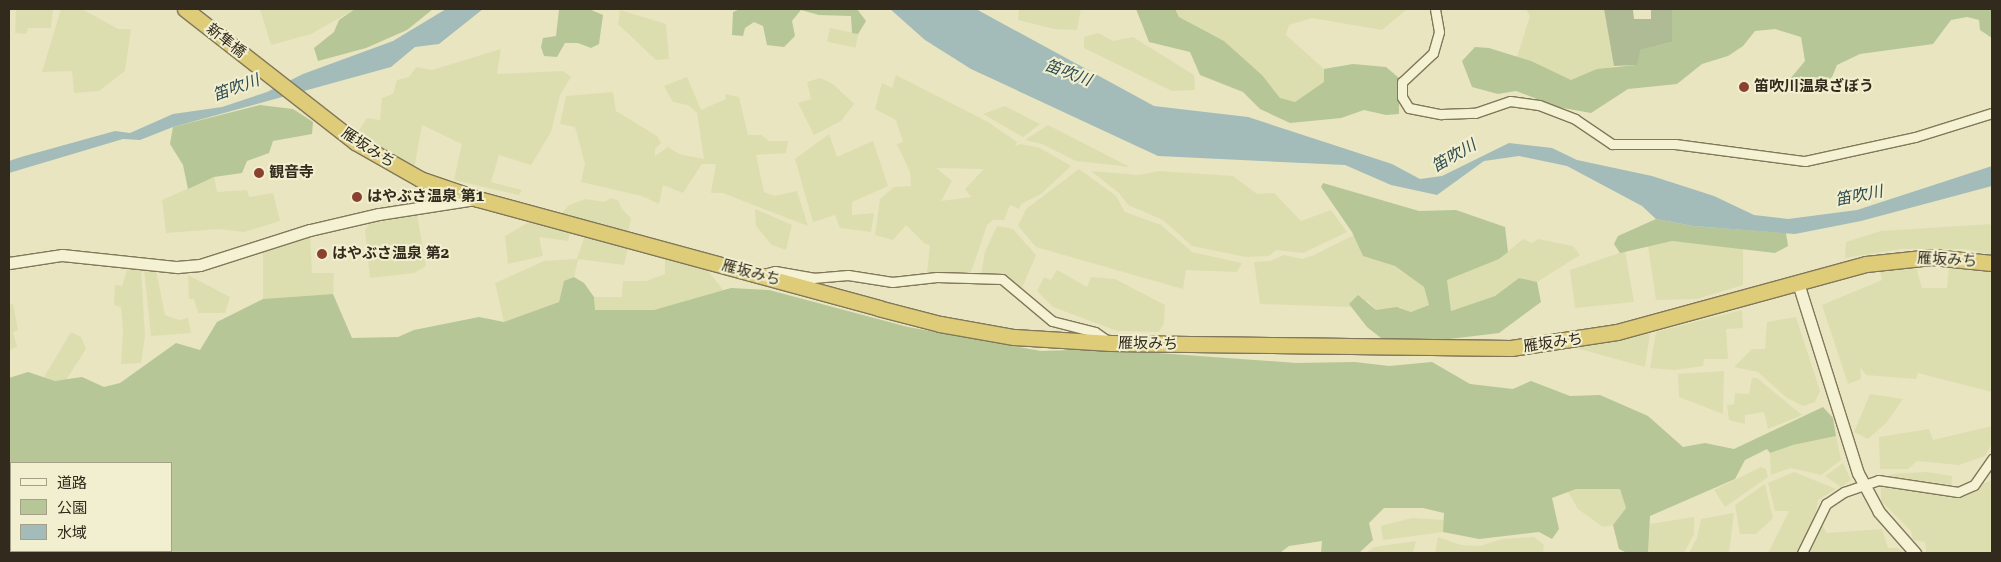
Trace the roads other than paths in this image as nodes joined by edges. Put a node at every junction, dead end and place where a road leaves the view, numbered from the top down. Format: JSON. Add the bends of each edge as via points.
{"nodes":[{"id":1,"x":1435,"y":9,"type":"edge"},
{"id":2,"x":189,"y":11,"type":"edge"},
{"id":3,"x":1992,"y":113,"type":"edge"},
{"id":4,"x":331,"y":123,"type":"joint"},
{"id":5,"x":478,"y":199,"type":"junction"},
{"id":6,"x":9,"y":263,"type":"edge"},
{"id":7,"x":1992,"y":263,"type":"edge"},
{"id":8,"x":758,"y":275,"type":"junction"},
{"id":9,"x":1798,"y":283,"type":"junction"},
{"id":10,"x":1111,"y":343,"type":"junction"},
{"id":11,"x":1992,"y":459,"type":"edge"},
{"id":12,"x":1863,"y":484,"type":"junction"},
{"id":13,"x":1802,"y":553,"type":"edge"},
{"id":14,"x":1915,"y":553,"type":"edge"}],
"edges":[{"from":1,"to":3,"type":"street","via":[[1439,32],[1433,54],[1402,82],[1402,97],[1409,108],[1441,114],[1475,113],[1510,101],[1538,105],[1575,119],[1612,144],[1675,144],[1806,161],[1915,137]]},
{"from":2,"to":4,"type":"highway","name":"新隼橋"},
{"from":4,"to":5,"type":"highway","name":"雁坂みち","via":[[387,162],[420,179]]},
{"from":5,"to":6,"type":"street","via":[[379,214],[310,230],[200,265],[178,267],[62,255]]},
{"from":5,"to":8,"type":"highway","name":"雁坂みち"},
{"from":7,"to":9,"type":"highway","name":"雁坂みち","via":[[1932,257],[1899,259],[1866,264]]},
{"from":8,"to":10,"type":"highway","name":"雁坂みち","via":[[959,328],[1014,338]]},
{"from":8,"to":10,"type":"street","via":[[775,271],[813,278],[848,275],[902,282],[937,278],[1002,279],[1052,321],[1095,332]]},
{"from":9,"to":10,"type":"highway","name":"雁坂みち","via":[[1617,332],[1536,346],[1472,350]]},
{"from":9,"to":12,"type":"street"},
{"from":11,"to":12,"type":"street","via":[[1974,485],[1958,492],[1878,480]]},
{"from":12,"to":13,"type":"street","via":[[1830,500]]},
{"from":12,"to":14,"type":"street","via":[[1879,512]]}]}
